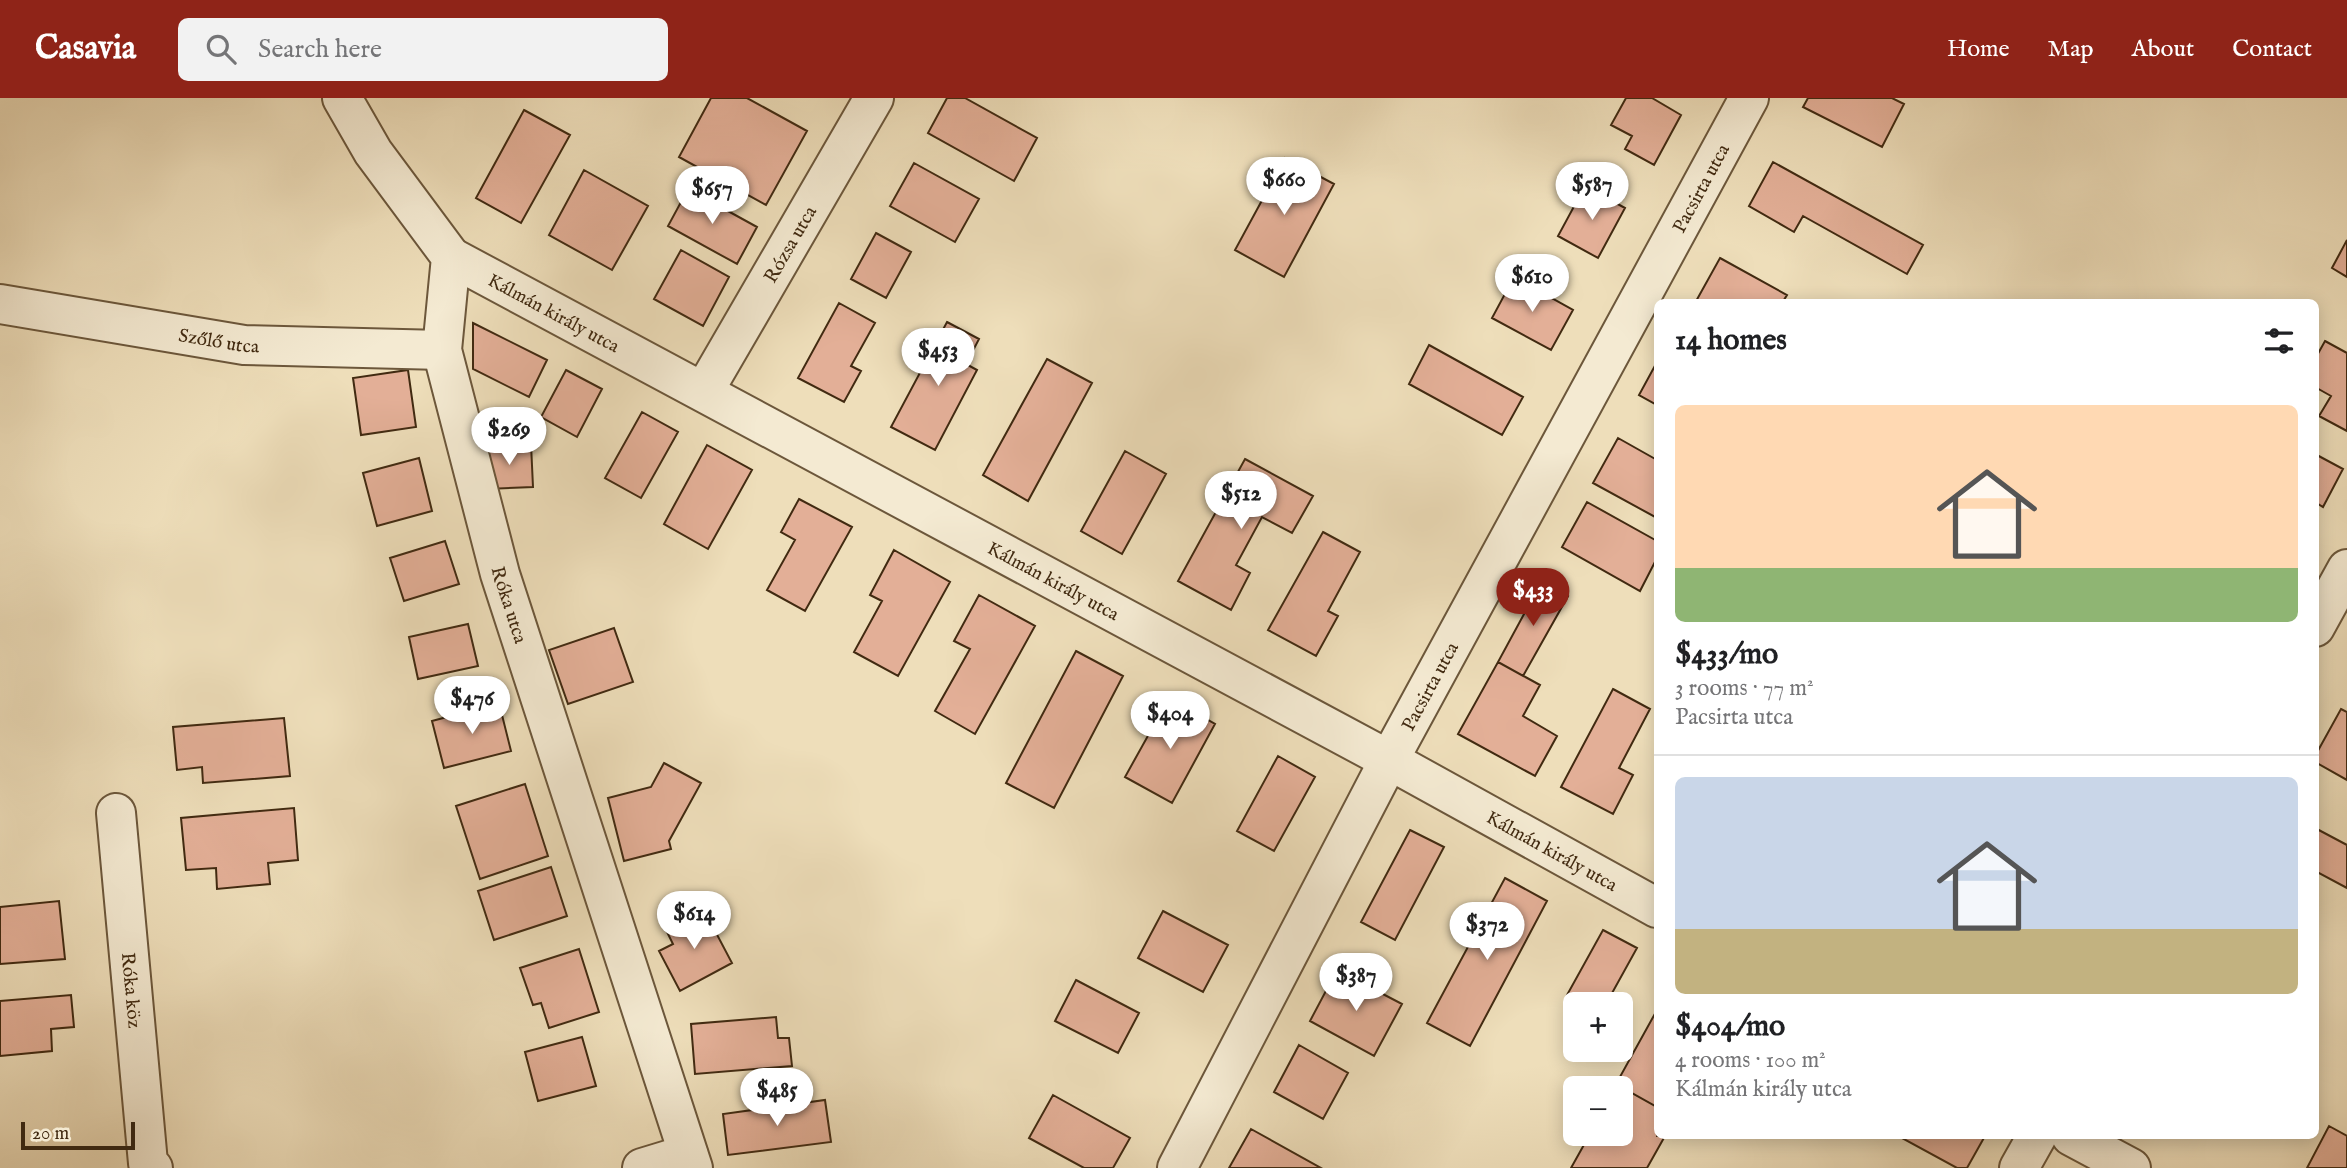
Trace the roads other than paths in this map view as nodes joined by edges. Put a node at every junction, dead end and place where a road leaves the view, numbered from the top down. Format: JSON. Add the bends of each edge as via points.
{"nodes":[{"id":1,"x":342,"y":98,"type":"edge"},
{"id":2,"x":874,"y":98,"type":"edge"},
{"id":3,"x":1749,"y":98,"type":"edge"},
{"id":4,"x":451,"y":257,"type":"junction"},
{"id":5,"x":0,"y":304,"type":"edge"},
{"id":6,"x":442,"y":350,"type":"junction"},
{"id":7,"x":704,"y":391,"type":"junction"},
{"id":8,"x":2347,"y":569,"type":"edge"},
{"id":9,"x":2319,"y":620,"type":"edge"},
{"id":10,"x":1389,"y":760,"type":"junction"},
{"id":11,"x":116,"y":813,"type":"dead end"},
{"id":12,"x":1654,"y":906,"type":"edge"},
{"id":13,"x":2035,"y":1139,"type":"edge"},
{"id":14,"x":2077,"y":1139,"type":"edge"},
{"id":15,"x":691,"y":1161,"type":"edge"},
{"id":16,"x":153,"y":1168,"type":"edge"},
{"id":17,"x":642,"y":1168,"type":"edge"},
{"id":18,"x":1177,"y":1168,"type":"edge"},
{"id":19,"x":2019,"y":1168,"type":"edge"},
{"id":20,"x":2131,"y":1168,"type":"edge"}],
"edges":[{"from":1,"to":4,"type":"street","via":[[373,152]]},
{"from":2,"to":7,"type":"street","name":"Rózsa utca"},
{"from":3,"to":10,"type":"street","name":"Pacsirta utca"},
{"from":4,"to":6,"type":"street","name":"Róka utca"},
{"from":4,"to":7,"type":"street","name":"Kálmán király utca"},
{"from":5,"to":6,"type":"street","name":"Szőlő utca","via":[[244,345]]},
{"from":6,"to":15,"type":"street","name":"Róka utca","via":[[500,574]]},
{"from":7,"to":10,"type":"street","name":"Kálmán király utca"},
{"from":8,"to":9,"type":"street"},
{"from":10,"to":12,"type":"street","name":"Kálmán király utca"},
{"from":10,"to":18,"type":"street","name":"Pacsirta utca"},
{"from":11,"to":16,"type":"street","name":"Róka köz","via":[[148,1163]]},
{"from":13,"to":19,"type":"street"},
{"from":14,"to":20,"type":"street"},
{"from":15,"to":17,"type":"street"}]}
